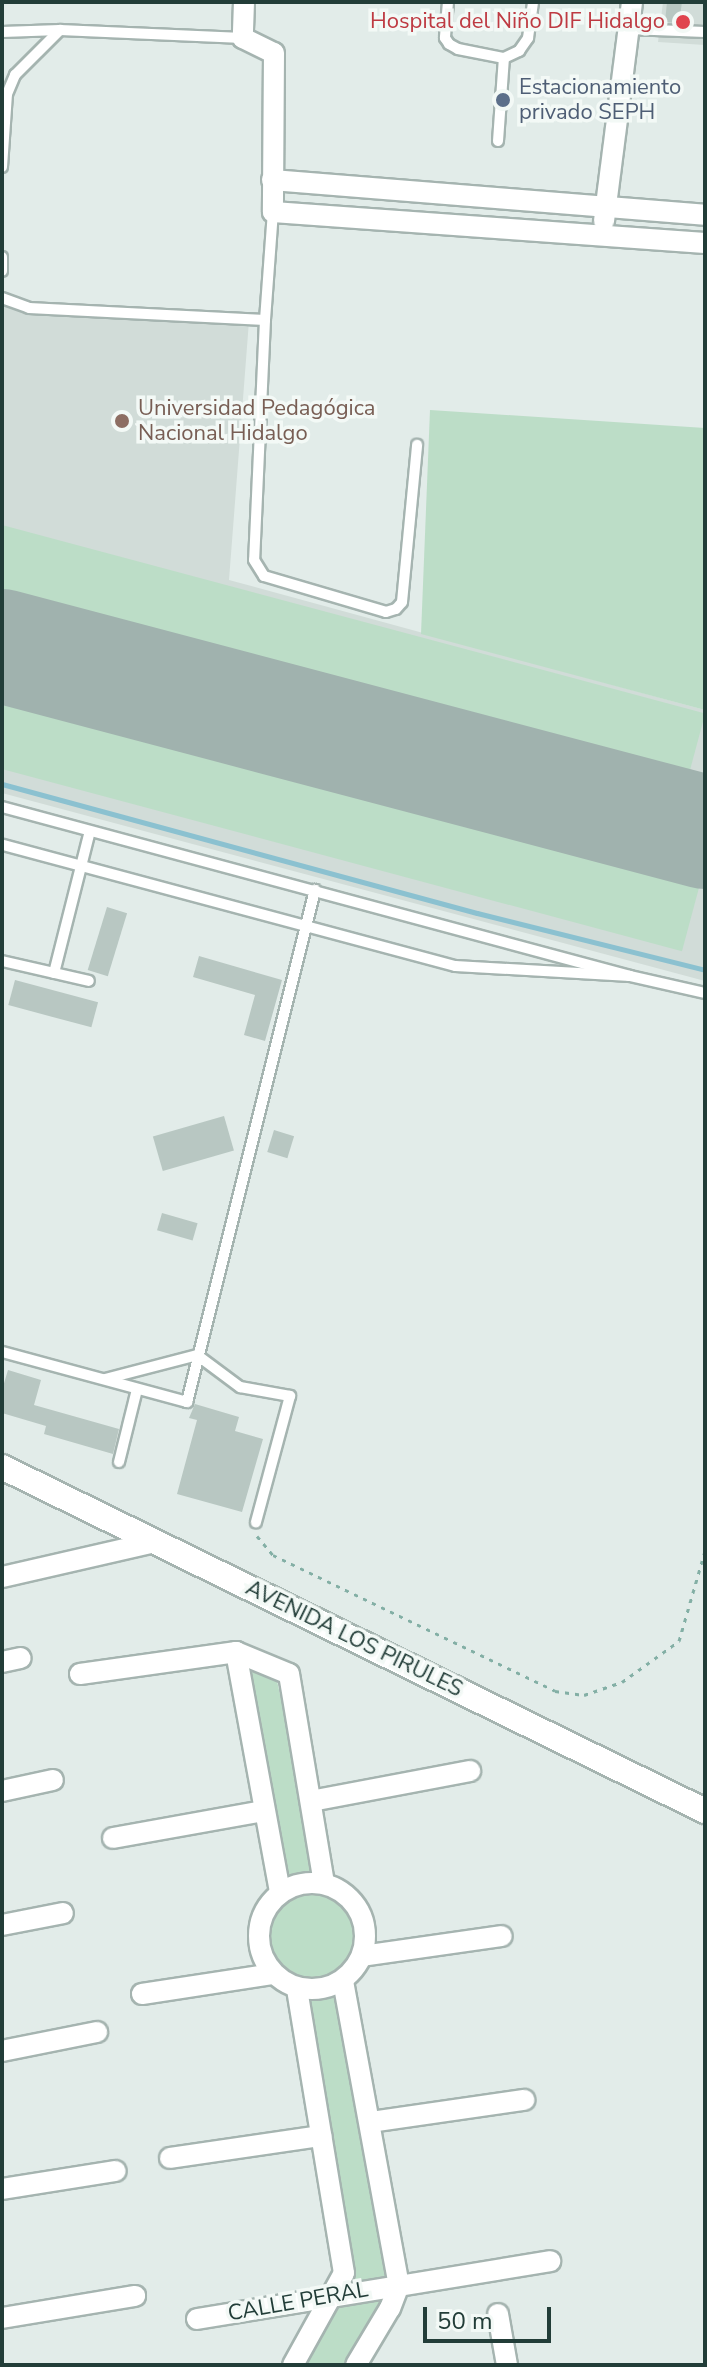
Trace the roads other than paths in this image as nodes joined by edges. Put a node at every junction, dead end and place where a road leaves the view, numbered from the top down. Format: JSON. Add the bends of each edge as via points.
{"nodes":[{"id":1,"x":244,"y":2,"type":"edge"},
{"id":2,"x":448,"y":2,"type":"edge"},
{"id":3,"x":533,"y":2,"type":"edge"},
{"id":4,"x":632,"y":2,"type":"edge"},
{"id":5,"x":629,"y":29,"type":"junction"},
{"id":6,"x":60,"y":30,"type":"junction"},
{"id":7,"x":2,"y":32,"type":"edge"},
{"id":8,"x":705,"y":32,"type":"edge"},
{"id":9,"x":243,"y":38,"type":"junction"},
{"id":10,"x":504,"y":58,"type":"junction"},
{"id":11,"x":498,"y":141,"type":"dead end"},
{"id":12,"x":2,"y":167,"type":"edge"},
{"id":13,"x":272,"y":180,"type":"junction"},
{"id":14,"x":605,"y":209,"type":"junction"},
{"id":15,"x":273,"y":212,"type":"junction"},
{"id":16,"x":705,"y":215,"type":"edge"},
{"id":17,"x":601,"y":236,"type":"junction"},
{"id":18,"x":705,"y":243,"type":"edge"},
{"id":19,"x":2,"y":257,"type":"edge"},
{"id":20,"x":2,"y":271,"type":"edge"},
{"id":21,"x":2,"y":298,"type":"edge"},
{"id":22,"x":265,"y":320,"type":"junction"},
{"id":23,"x":417,"y":445,"type":"dead end"},
{"id":24,"x":2,"y":807,"type":"edge"},
{"id":25,"x":90,"y":831,"type":"junction"},
{"id":26,"x":2,"y":845,"type":"edge"},
{"id":27,"x":82,"y":866,"type":"junction"},
{"id":28,"x":315,"y":890,"type":"junction"},
{"id":29,"x":305,"y":926,"type":"junction"},
{"id":30,"x":2,"y":961,"type":"edge"},
{"id":31,"x":54,"y":973,"type":"junction"},
{"id":32,"x":630,"y":976,"type":"junction"},
{"id":33,"x":89,"y":981,"type":"dead end"},
{"id":34,"x":705,"y":993,"type":"edge"},
{"id":35,"x":2,"y":1352,"type":"edge"},
{"id":36,"x":197,"y":1355,"type":"junction"},
{"id":37,"x":104,"y":1380,"type":"junction"},
{"id":38,"x":137,"y":1389,"type":"junction"},
{"id":39,"x":119,"y":1462,"type":"dead end"},
{"id":40,"x":2,"y":1467,"type":"edge"},
{"id":41,"x":256,"y":1522,"type":"road end"},
{"id":42,"x":155,"y":1542,"type":"junction"},
{"id":43,"x":2,"y":1577,"type":"edge"},
{"id":44,"x":236,"y":1652,"type":"junction"},
{"id":45,"x":80,"y":1674,"type":"dead end"},
{"id":46,"x":470,"y":1771,"type":"dead end"},
{"id":47,"x":53,"y":1780,"type":"dead end"},
{"id":48,"x":2,"y":1791,"type":"edge"},
{"id":49,"x":311,"y":1801,"type":"junction"},
{"id":50,"x":263,"y":1811,"type":"junction"},
{"id":51,"x":705,"y":1811,"type":"edge"},
{"id":52,"x":113,"y":1838,"type":"dead end"},
{"id":53,"x":324,"y":1884,"type":"junction"},
{"id":54,"x":280,"y":1892,"type":"junction"},
{"id":55,"x":63,"y":1913,"type":"dead end"},
{"id":56,"x":2,"y":1925,"type":"edge"},
{"id":57,"x":502,"y":1936,"type":"dead end"},
{"id":58,"x":362,"y":1956,"type":"junction"},
{"id":59,"x":273,"y":1974,"type":"junction"},
{"id":60,"x":343,"y":1981,"type":"junction"},
{"id":61,"x":297,"y":1988,"type":"junction"},
{"id":62,"x":142,"y":1994,"type":"dead end"},
{"id":63,"x":97,"y":2032,"type":"dead end"},
{"id":64,"x":2,"y":2051,"type":"edge"},
{"id":65,"x":524,"y":2100,"type":"dead end"},
{"id":66,"x":371,"y":2122,"type":"junction"},
{"id":67,"x":321,"y":2136,"type":"junction"},
{"id":68,"x":170,"y":2158,"type":"dead end"},
{"id":69,"x":116,"y":2171,"type":"dead end"},
{"id":70,"x":2,"y":2189,"type":"edge"},
{"id":71,"x":550,"y":2261,"type":"dead end"},
{"id":72,"x":399,"y":2285,"type":"junction"},
{"id":73,"x":135,"y":2296,"type":"dead end"},
{"id":74,"x":335,"y":2296,"type":"junction"},
{"id":75,"x":498,"y":2314,"type":"dead end"},
{"id":76,"x":2,"y":2318,"type":"edge"},
{"id":77,"x":197,"y":2319,"type":"dead end"},
{"id":78,"x":293,"y":2365,"type":"edge"},
{"id":79,"x":356,"y":2365,"type":"edge"},
{"id":80,"x":507,"y":2365,"type":"edge"}],
"edges":[{"from":1,"to":9,"type":"street"},
{"from":2,"to":10,"type":"lane","via":[[449,44]]},
{"from":3,"to":10,"type":"lane","via":[[528,38],[519,51]]},
{"from":4,"to":5,"type":"street"},
{"from":5,"to":8,"type":"lane"},
{"from":5,"to":14,"type":"street"},
{"from":6,"to":7,"type":"lane"},
{"from":6,"to":9,"type":"lane"},
{"from":6,"to":12,"type":"lane","via":[[15,75],[7,94]]},
{"from":9,"to":13,"type":"street","via":[[274,53]]},
{"from":10,"to":11,"type":"lane"},
{"from":13,"to":14,"type":"street"},
{"from":13,"to":15,"type":"street"},
{"from":14,"to":16,"type":"street"},
{"from":14,"to":17,"type":"street"},
{"from":15,"to":17,"type":"street"},
{"from":15,"to":22,"type":"lane"},
{"from":17,"to":18,"type":"street"},
{"from":19,"to":20,"type":"lane"},
{"from":21,"to":22,"type":"lane","via":[[29,308]]},
{"from":22,"to":23,"type":"lane","via":[[254,560],[264,576],[386,612],[396,609],[402,602]]},
{"from":24,"to":25,"type":"lane"},
{"from":25,"to":27,"type":"lane"},
{"from":25,"to":28,"type":"lane"},
{"from":26,"to":27,"type":"lane"},
{"from":27,"to":29,"type":"lane"},
{"from":27,"to":31,"type":"lane"},
{"from":28,"to":29,"type":"lane"},
{"from":28,"to":32,"type":"lane"},
{"from":29,"to":32,"type":"lane","via":[[455,966]]},
{"from":29,"to":36,"type":"lane"},
{"from":30,"to":31,"type":"lane"},
{"from":31,"to":33,"type":"lane"},
{"from":32,"to":34,"type":"lane"},
{"from":35,"to":37,"type":"lane"},
{"from":36,"to":37,"type":"lane"},
{"from":36,"to":38,"type":"lane","via":[[187,1402]]},
{"from":36,"to":41,"type":"lane","via":[[240,1387],[290,1396]]},
{"from":37,"to":38,"type":"lane"},
{"from":38,"to":39,"type":"lane"},
{"from":40,"to":42,"type":"street","name":"AVENIDA LOS PIRULES"},
{"from":42,"to":43,"type":"street"},
{"from":42,"to":51,"type":"street","name":"AVENIDA LOS PIRULES"},
{"from":44,"to":45,"type":"street"},
{"from":44,"to":49,"type":"street","via":[[289,1674]]},
{"from":44,"to":50,"type":"street"},
{"from":46,"to":49,"type":"street"},
{"from":47,"to":48,"type":"street"},
{"from":49,"to":53,"type":"street"},
{"from":50,"to":52,"type":"street"},
{"from":50,"to":54,"type":"street"},
{"from":53,"to":54,"type":"street","via":[[301,1882]]},
{"from":53,"to":58,"type":"street","via":[[345,1894],[359,1911],[366,1933]]},
{"from":54,"to":59,"type":"street","via":[[266,1908],[258,1930],[261,1954]]},
{"from":55,"to":56,"type":"street"},
{"from":57,"to":58,"type":"street"},
{"from":58,"to":60,"type":"street"},
{"from":59,"to":61,"type":"street"},
{"from":59,"to":62,"type":"street"},
{"from":60,"to":61,"type":"street","via":[[320,1989]]},
{"from":60,"to":66,"type":"street"},
{"from":61,"to":67,"type":"street"},
{"from":63,"to":64,"type":"street"},
{"from":65,"to":66,"type":"street"},
{"from":66,"to":72,"type":"street"},
{"from":67,"to":68,"type":"street"},
{"from":67,"to":74,"type":"street","via":[[344,2273]]},
{"from":69,"to":70,"type":"street"},
{"from":71,"to":72,"type":"street","name":"CALLE PERAL"},
{"from":72,"to":74,"type":"street","name":"CALLE PERAL"},
{"from":72,"to":79,"type":"street"},
{"from":73,"to":76,"type":"street"},
{"from":74,"to":77,"type":"street","name":"CALLE PERAL"},
{"from":74,"to":78,"type":"street"},
{"from":75,"to":80,"type":"street"}]}
